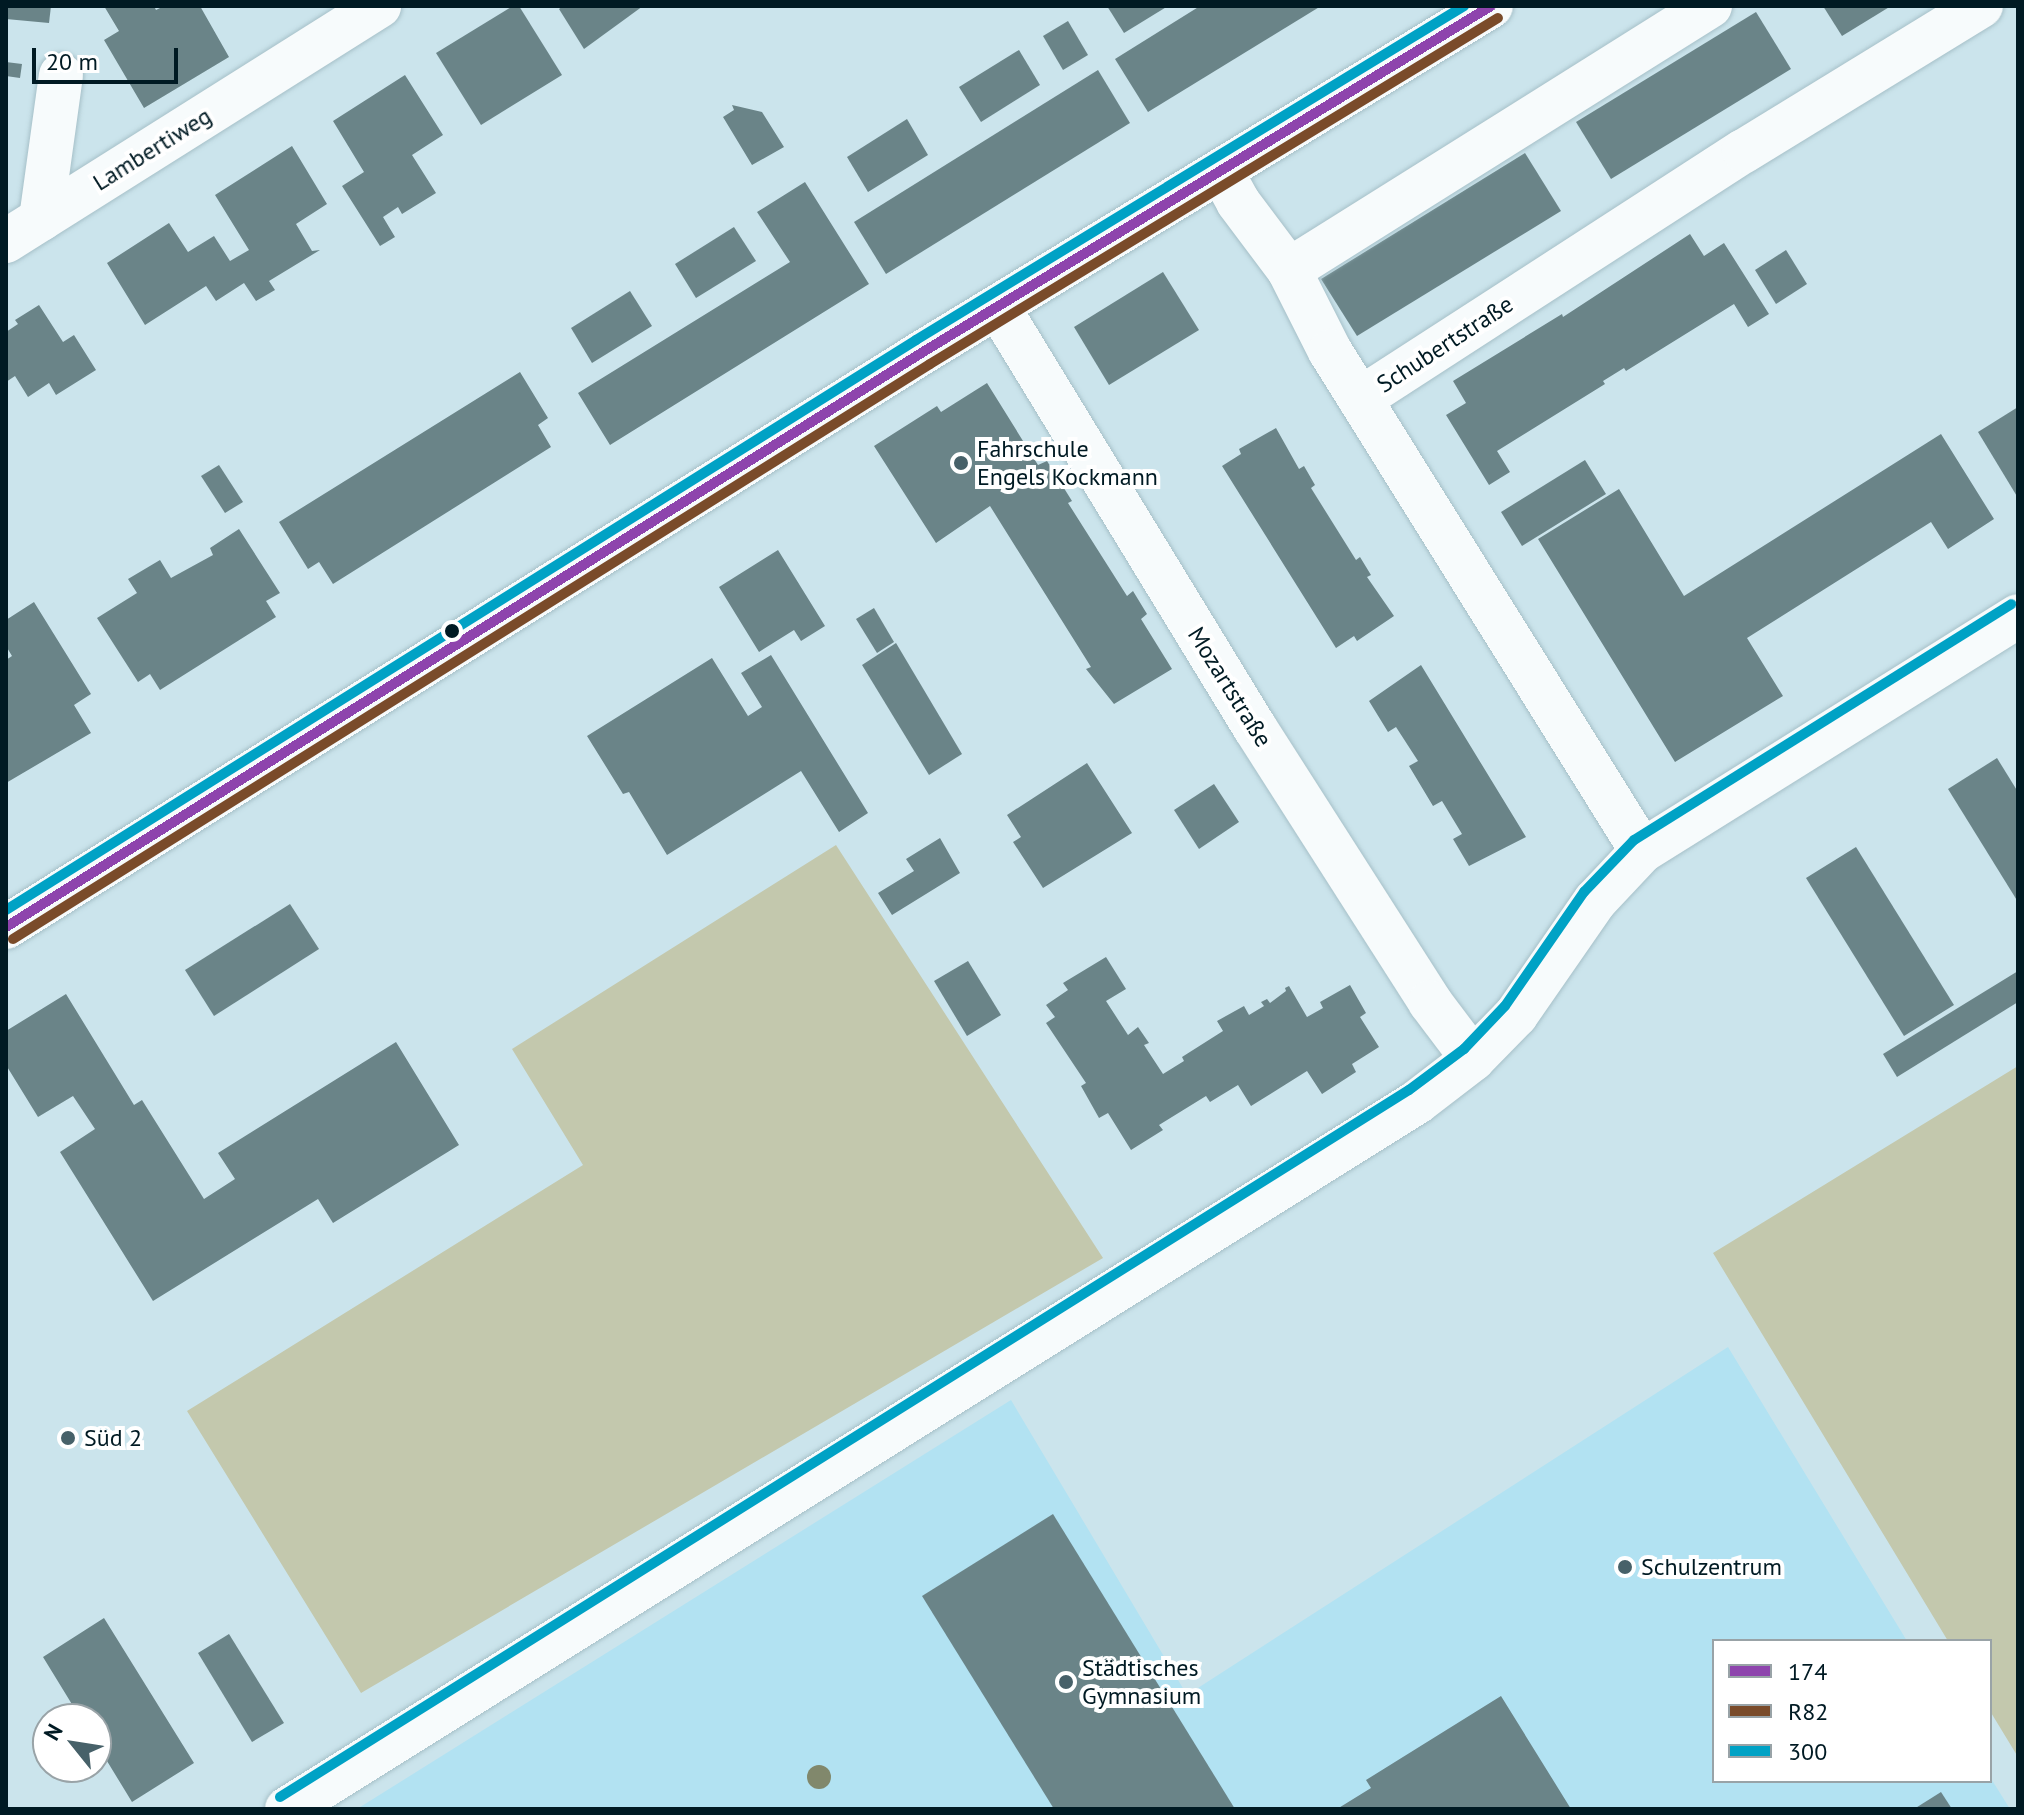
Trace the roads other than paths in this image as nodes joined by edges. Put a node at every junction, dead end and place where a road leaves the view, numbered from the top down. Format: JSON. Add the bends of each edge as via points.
{"nodes":[{"id":1,"x":379,"y":6,"type":"edge"},
{"id":2,"x":1491,"y":6,"type":"edge"},
{"id":3,"x":1710,"y":6,"type":"edge"},
{"id":4,"x":1981,"y":6,"type":"edge"},
{"id":5,"x":61,"y":75,"type":"dead end"},
{"id":6,"x":1221,"y":171,"type":"junction"},
{"id":7,"x":23,"y":230,"type":"edge"},
{"id":8,"x":1289,"y":270,"type":"junction"},
{"id":9,"x":998,"y":307,"type":"junction"},
{"id":10,"x":1360,"y":399,"type":"junction"},
{"id":11,"x":2018,"y":616,"type":"edge"},
{"id":12,"x":1642,"y":851,"type":"junction"},
{"id":13,"x":6,"y":927,"type":"edge"},
{"id":14,"x":1473,"y":1059,"type":"junction"},
{"id":15,"x":287,"y":1809,"type":"edge"}],
"edges":[{"from":1,"to":7,"type":"street","name":"Lambertiweg"},
{"from":2,"to":6,"type":"street"},
{"from":3,"to":8,"type":"street"},
{"from":4,"to":10,"type":"street","name":"Schubertstraße","via":[[1744,151]]},
{"from":5,"to":7,"type":"street"},
{"from":6,"to":8,"type":"street"},
{"from":6,"to":9,"type":"street"},
{"from":8,"to":10,"type":"street"},
{"from":9,"to":13,"type":"street"},
{"from":9,"to":14,"type":"street","name":"Mozartstraße","via":[[1255,728],[1430,1002]]},
{"from":10,"to":12,"type":"street","name":"Schubertstraße"},
{"from":11,"to":12,"type":"street"},
{"from":12,"to":14,"type":"street","via":[[1595,901],[1516,1015]]},
{"from":14,"to":15,"type":"street","via":[[1417,1102]]}]}
